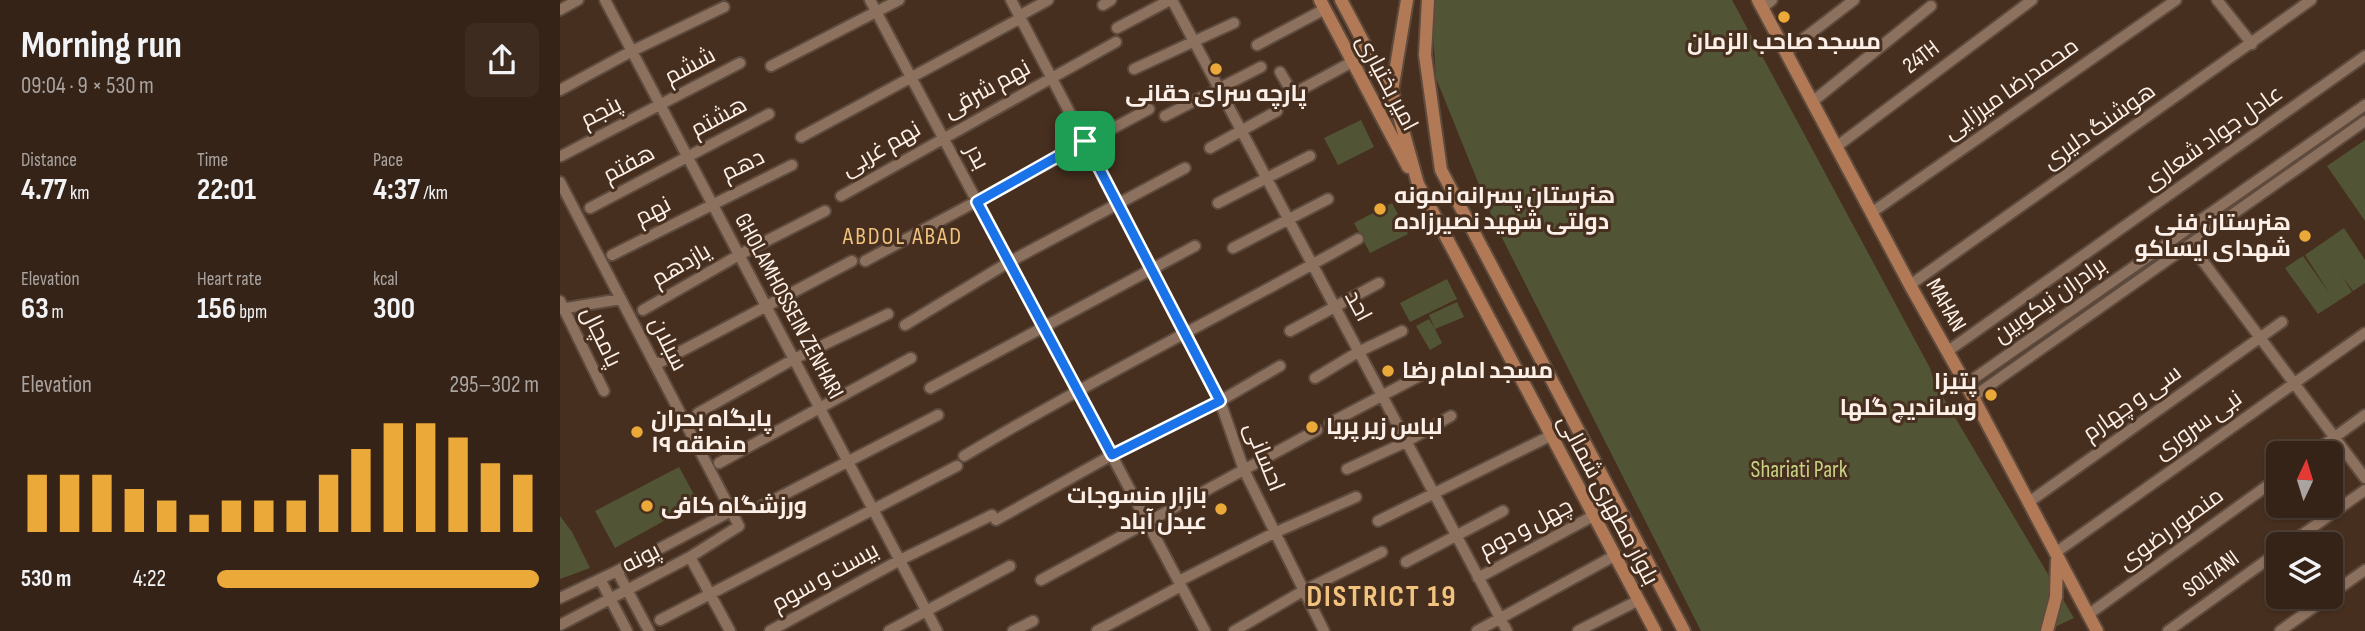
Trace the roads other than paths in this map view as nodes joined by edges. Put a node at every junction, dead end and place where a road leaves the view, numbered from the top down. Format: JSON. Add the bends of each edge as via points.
{"nodes":[{"id":1,"x":578,"y":0,"type":"edge"},
{"id":2,"x":605,"y":0,"type":"edge"},
{"id":3,"x":870,"y":0,"type":"edge"},
{"id":4,"x":899,"y":0,"type":"edge"},
{"id":5,"x":1011,"y":0,"type":"edge"},
{"id":6,"x":1048,"y":0,"type":"edge"},
{"id":7,"x":1171,"y":0,"type":"edge"},
{"id":8,"x":1341,"y":0,"type":"edge"},
{"id":9,"x":1406,"y":0,"type":"edge"},
{"id":10,"x":1429,"y":0,"type":"edge"},
{"id":11,"x":1854,"y":0,"type":"edge"},
{"id":12,"x":2032,"y":0,"type":"edge"},
{"id":13,"x":2176,"y":0,"type":"edge"},
{"id":14,"x":2217,"y":0,"type":"edge"},
{"id":15,"x":2311,"y":0,"type":"edge"},
{"id":16,"x":1764,"y":3,"type":"edge"},
{"id":17,"x":1322,"y":5,"type":"edge"},
{"id":18,"x":1931,"y":6,"type":"dead end"},
{"id":19,"x":724,"y":7,"type":"dead end"},
{"id":20,"x":560,"y":10,"type":"edge"},
{"id":21,"x":876,"y":12,"type":"junction"},
{"id":22,"x":1020,"y":17,"type":"junction"},
{"id":23,"x":1234,"y":23,"type":"dead end"},
{"id":24,"x":1116,"y":28,"type":"dead end"},
{"id":25,"x":1116,"y":42,"type":"dead end"},
{"id":26,"x":1194,"y":42,"type":"junction"},
{"id":27,"x":2252,"y":44,"type":"junction"},
{"id":28,"x":1257,"y":45,"type":"dead end"},
{"id":29,"x":632,"y":51,"type":"junction"},
{"id":30,"x":1786,"y":52,"type":"junction"},
{"id":31,"x":2365,"y":56,"type":"edge"},
{"id":32,"x":1352,"y":62,"type":"junction"},
{"id":33,"x":740,"y":63,"type":"dead end"},
{"id":34,"x":771,"y":66,"type":"dead end"},
{"id":35,"x":1261,"y":67,"type":"dead end"},
{"id":36,"x":1134,"y":69,"type":"dead end"},
{"id":37,"x":1280,"y":72,"type":"dead end"},
{"id":38,"x":912,"y":78,"type":"junction"},
{"id":39,"x":1052,"y":78,"type":"junction"},
{"id":40,"x":1218,"y":88,"type":"junction"},
{"id":41,"x":560,"y":90,"type":"edge"},
{"id":42,"x":1392,"y":91,"type":"junction"},
{"id":43,"x":1812,"y":102,"type":"junction"},
{"id":44,"x":2365,"y":105,"type":"edge"},
{"id":45,"x":660,"y":106,"type":"junction"},
{"id":46,"x":1149,"y":109,"type":"dead end"},
{"id":47,"x":1277,"y":111,"type":"dead end"},
{"id":48,"x":769,"y":114,"type":"dead end"},
{"id":49,"x":1165,"y":116,"type":"dead end"},
{"id":50,"x":2365,"y":121,"type":"edge"},
{"id":51,"x":1241,"y":130,"type":"junction"},
{"id":52,"x":802,"y":137,"type":"dead end"},
{"id":53,"x":943,"y":137,"type":"junction"},
{"id":54,"x":1085,"y":141,"type":"junction"},
{"id":55,"x":1836,"y":147,"type":"junction"},
{"id":56,"x":1210,"y":148,"type":"dead end"},
{"id":57,"x":561,"y":156,"type":"edge"},
{"id":58,"x":1310,"y":156,"type":"dead end"},
{"id":59,"x":687,"y":157,"type":"junction"},
{"id":60,"x":792,"y":165,"type":"dead end"},
{"id":61,"x":1185,"y":168,"type":"dead end"},
{"id":62,"x":1266,"y":178,"type":"junction"},
{"id":63,"x":560,"y":182,"type":"edge"},
{"id":64,"x":1418,"y":184,"type":"junction"},
{"id":65,"x":841,"y":196,"type":"dead end"},
{"id":66,"x":1328,"y":199,"type":"dead end"},
{"id":67,"x":977,"y":202,"type":"junction"},
{"id":68,"x":1218,"y":203,"type":"dead end"},
{"id":69,"x":712,"y":204,"type":"junction"},
{"id":70,"x":1119,"y":206,"type":"junction"},
{"id":71,"x":590,"y":208,"type":"dead end"},
{"id":72,"x":825,"y":211,"type":"dead end"},
{"id":73,"x":1871,"y":213,"type":"junction"},
{"id":74,"x":1288,"y":219,"type":"junction"},
{"id":75,"x":1358,"y":239,"type":"dead end"},
{"id":76,"x":2189,"y":244,"type":"junction"},
{"id":77,"x":1195,"y":246,"type":"dead end"},
{"id":78,"x":1233,"y":248,"type":"dead end"},
{"id":79,"x":612,"y":255,"type":"dead end"},
{"id":80,"x":739,"y":255,"type":"junction"},
{"id":81,"x":852,"y":261,"type":"dead end"},
{"id":82,"x":865,"y":261,"type":"dead end"},
{"id":83,"x":1009,"y":262,"type":"junction"},
{"id":84,"x":1312,"y":265,"type":"junction"},
{"id":85,"x":1152,"y":269,"type":"junction"},
{"id":86,"x":1379,"y":284,"type":"dead end"},
{"id":87,"x":1910,"y":285,"type":"junction"},
{"id":88,"x":621,"y":299,"type":"junction"},
{"id":89,"x":561,"y":306,"type":"edge"},
{"id":90,"x":1334,"y":306,"type":"junction"},
{"id":91,"x":766,"y":307,"type":"junction"},
{"id":92,"x":643,"y":310,"type":"dead end"},
{"id":93,"x":888,"y":314,"type":"dead end"},
{"id":94,"x":2282,"y":322,"type":"dead end"},
{"id":95,"x":905,"y":325,"type":"dead end"},
{"id":96,"x":1044,"y":327,"type":"junction"},
{"id":97,"x":1290,"y":331,"type":"dead end"},
{"id":98,"x":1402,"y":331,"type":"dead end"},
{"id":99,"x":2365,"y":332,"type":"edge"},
{"id":100,"x":1186,"y":333,"type":"junction"},
{"id":101,"x":2260,"y":338,"type":"junction"},
{"id":102,"x":1948,"y":351,"type":"junction"},
{"id":103,"x":1358,"y":352,"type":"junction"},
{"id":104,"x":911,"y":358,"type":"dead end"},
{"id":105,"x":794,"y":359,"type":"junction"},
{"id":106,"x":655,"y":365,"type":"junction"},
{"id":107,"x":1280,"y":366,"type":"dead end"},
{"id":108,"x":1423,"y":374,"type":"dead end"},
{"id":109,"x":1315,"y":378,"type":"dead end"},
{"id":110,"x":2294,"y":383,"type":"junction"},
{"id":111,"x":1966,"y":384,"type":"junction"},
{"id":112,"x":930,"y":388,"type":"dead end"},
{"id":113,"x":1077,"y":390,"type":"junction"},
{"id":114,"x":604,"y":391,"type":"dead end"},
{"id":115,"x":1381,"y":394,"type":"junction"},
{"id":116,"x":1973,"y":397,"type":"junction"},
{"id":117,"x":1220,"y":401,"type":"junction"},
{"id":118,"x":820,"y":409,"type":"junction"},
{"id":119,"x":698,"y":412,"type":"dead end"},
{"id":120,"x":938,"y":415,"type":"dead end"},
{"id":121,"x":2365,"y":415,"type":"edge"},
{"id":122,"x":1451,"y":416,"type":"dead end"},
{"id":123,"x":1330,"y":423,"type":"dead end"},
{"id":124,"x":1317,"y":430,"type":"dead end"},
{"id":125,"x":1550,"y":436,"type":"junction"},
{"id":126,"x":2334,"y":438,"type":"junction"},
{"id":127,"x":2330,"y":441,"type":"edge"},
{"id":128,"x":1406,"y":442,"type":"junction"},
{"id":129,"x":1112,"y":455,"type":"junction"},
{"id":130,"x":964,"y":456,"type":"dead end"},
{"id":131,"x":847,"y":461,"type":"junction"},
{"id":132,"x":719,"y":463,"type":"dead end"},
{"id":133,"x":957,"y":467,"type":"dead end"},
{"id":134,"x":1347,"y":469,"type":"dead end"},
{"id":135,"x":1244,"y":470,"type":"junction"},
{"id":136,"x":2365,"y":478,"type":"edge"},
{"id":137,"x":2266,"y":487,"type":"edge"},
{"id":138,"x":2365,"y":490,"type":"edge"},
{"id":139,"x":1434,"y":494,"type":"junction"},
{"id":140,"x":1356,"y":497,"type":"dead end"},
{"id":141,"x":2029,"y":502,"type":"junction"},
{"id":142,"x":758,"y":508,"type":"dead end"},
{"id":143,"x":873,"y":508,"type":"junction"},
{"id":144,"x":731,"y":511,"type":"junction"},
{"id":145,"x":1503,"y":511,"type":"dead end"},
{"id":146,"x":1593,"y":516,"type":"junction"},
{"id":147,"x":1147,"y":522,"type":"junction"},
{"id":148,"x":1378,"y":522,"type":"dead end"},
{"id":149,"x":739,"y":526,"type":"joint"},
{"id":150,"x":2306,"y":532,"type":"edge"},
{"id":151,"x":1274,"y":533,"type":"junction"},
{"id":152,"x":1456,"y":536,"type":"junction"},
{"id":153,"x":1382,"y":552,"type":"dead end"},
{"id":154,"x":2055,"y":553,"type":"junction"},
{"id":155,"x":1614,"y":556,"type":"junction"},
{"id":156,"x":690,"y":557,"type":"junction"},
{"id":157,"x":900,"y":561,"type":"junction"},
{"id":158,"x":2266,"y":561,"type":"edge"},
{"id":159,"x":1406,"y":562,"type":"dead end"},
{"id":160,"x":1010,"y":566,"type":"dead end"},
{"id":161,"x":2365,"y":570,"type":"edge"},
{"id":162,"x":617,"y":571,"type":"junction"},
{"id":163,"x":1478,"y":578,"type":"junction"},
{"id":164,"x":600,"y":579,"type":"junction"},
{"id":165,"x":1041,"y":580,"type":"dead end"},
{"id":166,"x":1180,"y":584,"type":"junction"},
{"id":167,"x":2343,"y":586,"type":"edge"},
{"id":168,"x":627,"y":589,"type":"junction"},
{"id":169,"x":1303,"y":591,"type":"junction"},
{"id":170,"x":710,"y":595,"type":"junction"},
{"id":171,"x":560,"y":598,"type":"edge"},
{"id":172,"x":609,"y":598,"type":"junction"},
{"id":173,"x":1639,"y":600,"type":"junction"},
{"id":174,"x":2311,"y":609,"type":"edge"},
{"id":175,"x":926,"y":611,"type":"junction"},
{"id":176,"x":1500,"y":618,"type":"junction"},
{"id":177,"x":660,"y":620,"type":"dead end"},
{"id":178,"x":1033,"y":621,"type":"dead end"},
{"id":179,"x":560,"y":625,"type":"edge"},
{"id":180,"x":2090,"y":625,"type":"edge"},
{"id":181,"x":627,"y":631,"type":"edge"},
{"id":182,"x":649,"y":631,"type":"edge"},
{"id":183,"x":730,"y":631,"type":"edge"},
{"id":184,"x":770,"y":631,"type":"edge"},
{"id":185,"x":889,"y":631,"type":"edge"},
{"id":186,"x":937,"y":631,"type":"edge"},
{"id":187,"x":1013,"y":631,"type":"edge"},
{"id":188,"x":1097,"y":631,"type":"edge"},
{"id":189,"x":1205,"y":631,"type":"edge"},
{"id":190,"x":1234,"y":631,"type":"edge"},
{"id":191,"x":1324,"y":631,"type":"edge"},
{"id":192,"x":1477,"y":631,"type":"edge"},
{"id":193,"x":1507,"y":631,"type":"edge"},
{"id":194,"x":1578,"y":631,"type":"edge"},
{"id":195,"x":1655,"y":631,"type":"edge"},
{"id":196,"x":1684,"y":631,"type":"edge"},
{"id":197,"x":2047,"y":631,"type":"edge"},
{"id":198,"x":2168,"y":631,"type":"edge"},
{"id":199,"x":2280,"y":631,"type":"edge"}],
"edges":[{"from":1,"to":20,"type":"street"},
{"from":2,"to":29,"type":"street","name":"GHOLAMHOSSEIN ZENHARI"},
{"from":3,"to":21,"type":"street","name":"بدر"},
{"from":4,"to":21,"type":"street"},
{"from":5,"to":22,"type":"street","name":"احسانی"},
{"from":6,"to":22,"type":"street"},
{"from":7,"to":24,"type":"street"},
{"from":7,"to":26,"type":"street","name":"احد"},
{"from":8,"to":42,"type":"main road","name":"امیر بختیاری"},
{"from":9,"to":42,"type":"main road","name":"بلوار مطهری شمالی"},
{"from":10,"to":196,"type":"main road","name":"بلوار مطهری شمالی","via":[[1425,55],[1441,170]]},
{"from":11,"to":30,"type":"street"},
{"from":12,"to":55,"type":"street","name":"24TH"},
{"from":13,"to":73,"type":"street","name":"محمدرضا میرزایی"},
{"from":14,"to":27,"type":"street"},
{"from":15,"to":27,"type":"street","name":"هوشنگ دلیری"},
{"from":16,"to":30,"type":"main road","name":"MAHAN"},
{"from":17,"to":28,"type":"street"},
{"from":17,"to":32,"type":"main road","name":"امیر بختیاری"},
{"from":18,"to":43,"type":"street"},
{"from":19,"to":29,"type":"street"},
{"from":21,"to":34,"type":"street"},
{"from":21,"to":38,"type":"street","name":"بدر"},
{"from":22,"to":38,"type":"street"},
{"from":22,"to":39,"type":"street","name":"احسانی"},
{"from":23,"to":26,"type":"street"},
{"from":25,"to":39,"type":"street"},
{"from":26,"to":36,"type":"street"},
{"from":26,"to":40,"type":"street","name":"احد"},
{"from":27,"to":87,"type":"street","name":"هوشنگ دلیری"},
{"from":29,"to":41,"type":"street"},
{"from":29,"to":45,"type":"street","name":"GHOLAMHOSSEIN ZENHARI"},
{"from":30,"to":43,"type":"main road","name":"MAHAN"},
{"from":31,"to":102,"type":"street","name":"عادل جواد شعاری"},
{"from":32,"to":37,"type":"street","via":[[1293,94]]},
{"from":32,"to":64,"type":"main road","name":"امیر بختیاری"},
{"from":33,"to":45,"type":"street","name":"ششم"},
{"from":35,"to":40,"type":"street"},
{"from":38,"to":52,"type":"street"},
{"from":38,"to":53,"type":"street","name":"بدر"},
{"from":39,"to":53,"type":"street","name":"نهم شرقی"},
{"from":39,"to":54,"type":"street","name":"احسانی"},
{"from":40,"to":49,"type":"street"},
{"from":40,"to":51,"type":"street","name":"احد"},
{"from":42,"to":64,"type":"main road","name":"بلوار مطهری شمالی"},
{"from":43,"to":55,"type":"main road","name":"MAHAN"},
{"from":44,"to":111,"type":"street","name":"برادران نیکوبین"},
{"from":45,"to":57,"type":"street","name":"پنجم"},
{"from":45,"to":59,"type":"street","name":"GHOLAMHOSSEIN ZENHARI"},
{"from":46,"to":54,"type":"street"},
{"from":47,"to":51,"type":"street"},
{"from":48,"to":59,"type":"street","name":"هشتم"},
{"from":50,"to":76,"type":"street","name":"برادران نیکوبین"},
{"from":51,"to":56,"type":"street"},
{"from":51,"to":62,"type":"street","name":"احد"},
{"from":53,"to":65,"type":"street","name":"نهم غربی"},
{"from":53,"to":67,"type":"street","name":"بدر"},
{"from":54,"to":67,"type":"street"},
{"from":54,"to":70,"type":"street","name":"احسانی"},
{"from":55,"to":73,"type":"main road","name":"MAHAN"},
{"from":58,"to":62,"type":"street"},
{"from":59,"to":69,"type":"street","name":"GHOLAMHOSSEIN ZENHARI"},
{"from":59,"to":71,"type":"street","name":"هفتم"},
{"from":60,"to":69,"type":"street","name":"دهم"},
{"from":61,"to":70,"type":"street"},
{"from":62,"to":68,"type":"street"},
{"from":62,"to":74,"type":"street","name":"احد"},
{"from":63,"to":88,"type":"street","name":"سبلان"},
{"from":64,"to":125,"type":"main road","name":"بلوار مطهری شمالی"},
{"from":66,"to":74,"type":"street"},
{"from":67,"to":82,"type":"street"},
{"from":67,"to":83,"type":"street","name":"بدر"},
{"from":69,"to":79,"type":"street","name":"نهم"},
{"from":69,"to":80,"type":"street","name":"GHOLAMHOSSEIN ZENHARI"},
{"from":70,"to":83,"type":"street"},
{"from":70,"to":85,"type":"street","name":"احسانی"},
{"from":72,"to":80,"type":"street","name":"یازدهم"},
{"from":73,"to":87,"type":"main road","name":"MAHAN"},
{"from":74,"to":78,"type":"street"},
{"from":74,"to":84,"type":"street","name":"احد"},
{"from":75,"to":84,"type":"street"},
{"from":76,"to":101,"type":"street"},
{"from":76,"to":116,"type":"street","name":"برادران نیکوبین"},
{"from":77,"to":85,"type":"street"},
{"from":80,"to":91,"type":"street","name":"GHOLAMHOSSEIN ZENHARI"},
{"from":80,"to":92,"type":"street","name":"یازدهم"},
{"from":81,"to":91,"type":"street"},
{"from":83,"to":95,"type":"street"},
{"from":83,"to":96,"type":"street","name":"بدر"},
{"from":84,"to":90,"type":"street","name":"احد"},
{"from":84,"to":100,"type":"street"},
{"from":85,"to":96,"type":"street"},
{"from":85,"to":100,"type":"street","name":"احسانی"},
{"from":86,"to":90,"type":"street"},
{"from":87,"to":102,"type":"main road","name":"MAHAN"},
{"from":88,"to":89,"type":"street"},
{"from":88,"to":106,"type":"street","name":"سبلان"},
{"from":89,"to":114,"type":"street","name":"پامچال"},
{"from":90,"to":97,"type":"street"},
{"from":90,"to":103,"type":"street","name":"احد"},
{"from":91,"to":105,"type":"street","name":"GHOLAMHOSSEIN ZENHARI"},
{"from":91,"to":106,"type":"street"},
{"from":93,"to":105,"type":"street"},
{"from":94,"to":101,"type":"street","name":"سی و چهارم"},
{"from":96,"to":112,"type":"street"},
{"from":96,"to":113,"type":"street","name":"بدر"},
{"from":98,"to":103,"type":"street"},
{"from":99,"to":110,"type":"street","name":"نبی سروری"},
{"from":100,"to":113,"type":"street"},
{"from":100,"to":117,"type":"street","name":"احسانی"},
{"from":101,"to":110,"type":"street"},
{"from":101,"to":141,"type":"street","name":"سی و چهارم"},
{"from":102,"to":111,"type":"main road","name":"MAHAN"},
{"from":103,"to":109,"type":"street"},
{"from":103,"to":115,"type":"street","name":"احد"},
{"from":104,"to":118,"type":"street"},
{"from":105,"to":118,"type":"street","name":"GHOLAMHOSSEIN ZENHARI"},
{"from":105,"to":119,"type":"street"},
{"from":106,"to":144,"type":"street","name":"سبلان"},
{"from":107,"to":117,"type":"street","name":"بیست و سوم"},
{"from":108,"to":115,"type":"street"},
{"from":110,"to":126,"type":"street"},
{"from":110,"to":154,"type":"street","name":"نبی سروری"},
{"from":111,"to":116,"type":"main road","name":"MAHAN"},
{"from":113,"to":129,"type":"street","name":"بدر"},
{"from":113,"to":130,"type":"street"},
{"from":115,"to":123,"type":"street"},
{"from":115,"to":128,"type":"street","name":"احد"},
{"from":116,"to":141,"type":"main road","name":"MAHAN"},
{"from":117,"to":129,"type":"street","name":"بیست و سوم"},
{"from":117,"to":135,"type":"street","name":"احسانی"},
{"from":118,"to":131,"type":"street","name":"GHOLAMHOSSEIN ZENHARI"},
{"from":118,"to":132,"type":"street"},
{"from":120,"to":131,"type":"street"},
{"from":121,"to":126,"type":"street"},
{"from":122,"to":128,"type":"street"},
{"from":124,"to":135,"type":"street"},
{"from":125,"to":139,"type":"street"},
{"from":125,"to":146,"type":"main road","name":"بلوار مطهری شمالی"},
{"from":126,"to":127,"type":"street"},
{"from":126,"to":136,"type":"street"},
{"from":128,"to":134,"type":"street"},
{"from":128,"to":139,"type":"street","name":"احد"},
{"from":129,"to":147,"type":"street","name":"بدر"},
{"from":129,"to":157,"type":"street","name":"بیست و سوم"},
{"from":131,"to":142,"type":"street"},
{"from":131,"to":143,"type":"street","name":"GHOLAMHOSSEIN ZENHARI"},
{"from":133,"to":143,"type":"street"},
{"from":135,"to":147,"type":"street"},
{"from":135,"to":151,"type":"street","name":"احسانی"},
{"from":137,"to":180,"type":"street","name":"منصور رضوی"},
{"from":138,"to":150,"type":"street"},
{"from":139,"to":148,"type":"street"},
{"from":139,"to":152,"type":"street","name":"احد"},
{"from":140,"to":151,"type":"street"},
{"from":141,"to":154,"type":"main road","name":"MAHAN"},
{"from":143,"to":157,"type":"street","name":"GHOLAMHOSSEIN ZENHARI"},
{"from":143,"to":170,"type":"street"},
{"from":144,"to":149,"type":"street","name":"سبلان"},
{"from":144,"to":162,"type":"street","name":"پونه"},
{"from":145,"to":152,"type":"street"},
{"from":146,"to":155,"type":"main road","name":"بلوار مطهری شمالی"},
{"from":146,"to":163,"type":"street","name":"چهل و دوم"},
{"from":147,"to":165,"type":"street"},
{"from":147,"to":166,"type":"street","name":"بدر"},
{"from":149,"to":156,"type":"street","name":"پونه"},
{"from":151,"to":166,"type":"street"},
{"from":151,"to":169,"type":"street","name":"احسانی"},
{"from":152,"to":159,"type":"street"},
{"from":152,"to":163,"type":"street","name":"احد"},
{"from":153,"to":169,"type":"street"},
{"from":154,"to":180,"type":"main road","name":"MAHAN"},
{"from":154,"to":197,"type":"main road","via":[[2058,578]]},
{"from":155,"to":173,"type":"main road","name":"بلوار مطهری شمالی"},
{"from":155,"to":176,"type":"street"},
{"from":156,"to":168,"type":"street","name":"پونه"},
{"from":156,"to":170,"type":"street"},
{"from":157,"to":175,"type":"street","name":"GHOLAMHOSSEIN ZENHARI"},
{"from":157,"to":184,"type":"street","name":"بیست و سوم"},
{"from":158,"to":198,"type":"street","name":"SOLTANI"},
{"from":160,"to":175,"type":"street"},
{"from":161,"to":167,"type":"street"},
{"from":162,"to":164,"type":"street","name":"پونه"},
{"from":162,"to":168,"type":"street"},
{"from":163,"to":176,"type":"street","name":"احد"},
{"from":164,"to":171,"type":"street","name":"پونه"},
{"from":164,"to":172,"type":"street"},
{"from":166,"to":188,"type":"street"},
{"from":166,"to":189,"type":"street","name":"بدر"},
{"from":168,"to":172,"type":"street","name":"پونه"},
{"from":168,"to":182,"type":"street"},
{"from":169,"to":190,"type":"street"},
{"from":169,"to":191,"type":"street","name":"احسانی"},
{"from":170,"to":177,"type":"street"},
{"from":170,"to":183,"type":"street"},
{"from":172,"to":179,"type":"street","name":"پونه"},
{"from":172,"to":181,"type":"street"},
{"from":173,"to":194,"type":"street"},
{"from":173,"to":195,"type":"main road","name":"بلوار مطهری شمالی"},
{"from":174,"to":199,"type":"street"},
{"from":175,"to":185,"type":"street"},
{"from":175,"to":186,"type":"street","name":"GHOLAMHOSSEIN ZENHARI"},
{"from":176,"to":192,"type":"street"},
{"from":176,"to":193,"type":"street","name":"احد"},
{"from":178,"to":187,"type":"street"}]}
